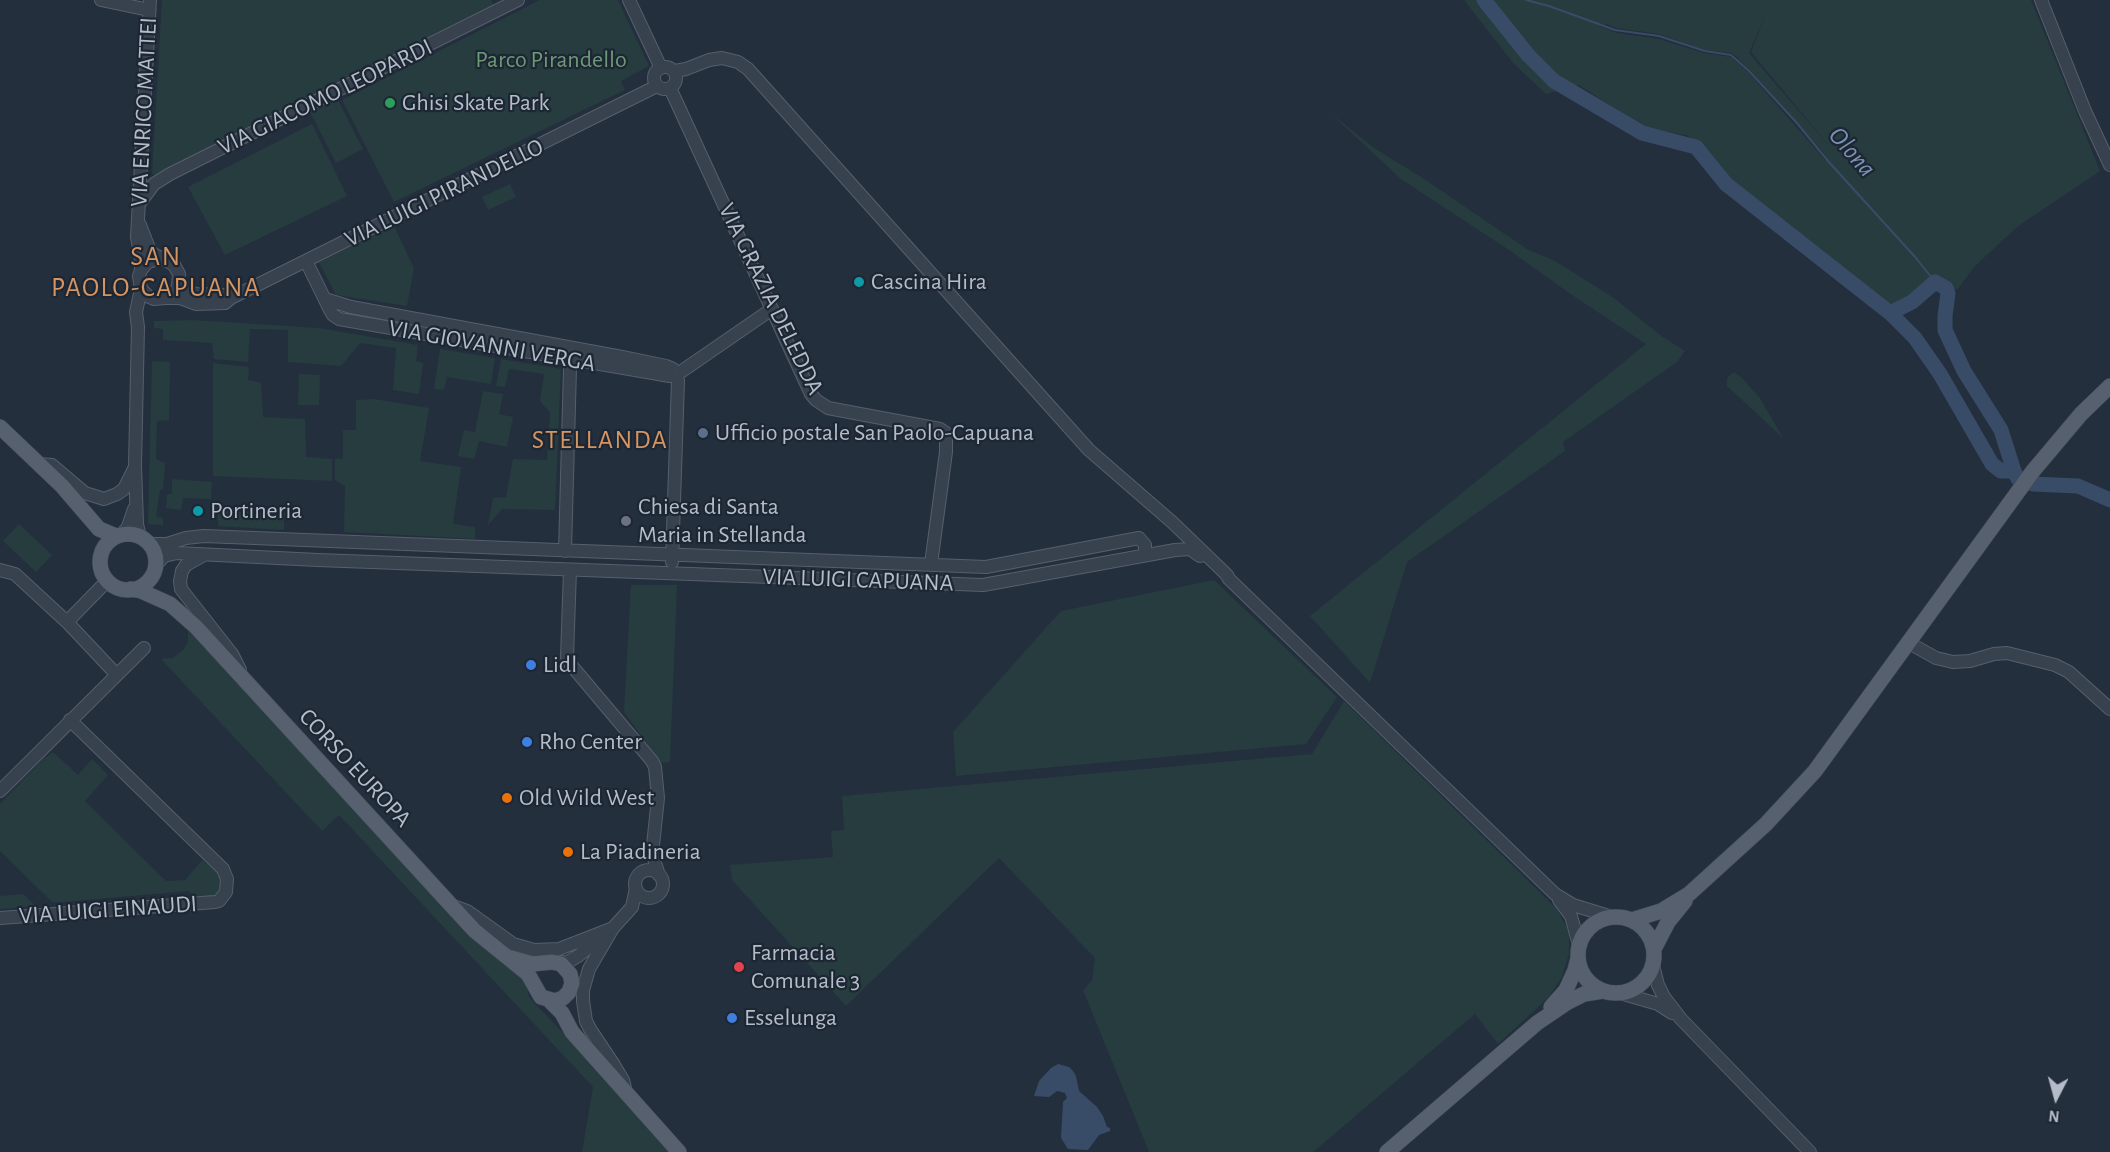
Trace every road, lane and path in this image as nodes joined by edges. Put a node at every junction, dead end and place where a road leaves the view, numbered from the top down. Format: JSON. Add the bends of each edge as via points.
{"nodes":[{"id":1,"x":101,"y":0,"type":"edge"},
{"id":2,"x":518,"y":0,"type":"edge"},
{"id":3,"x":629,"y":0,"type":"edge"},
{"id":4,"x":2041,"y":0,"type":"edge"},
{"id":5,"x":500,"y":4,"type":"edge"},
{"id":6,"x":150,"y":5,"type":"edge"},
{"id":7,"x":661,"y":68,"type":"junction"},
{"id":8,"x":675,"y":71,"type":"junction"},
{"id":9,"x":657,"y":86,"type":"junction"},
{"id":10,"x":670,"y":88,"type":"junction"},
{"id":11,"x":2110,"y":165,"type":"edge"},
{"id":12,"x":139,"y":204,"type":"junction"},
{"id":13,"x":139,"y":224,"type":"junction"},
{"id":14,"x":164,"y":259,"type":"junction"},
{"id":15,"x":306,"y":261,"type":"junction"},
{"id":16,"x":141,"y":270,"type":"junction"},
{"id":17,"x":179,"y":280,"type":"junction"},
{"id":18,"x":141,"y":289,"type":"junction"},
{"id":19,"x":231,"y":298,"type":"junction"},
{"id":20,"x":162,"y":299,"type":"junction"},
{"id":21,"x":772,"y":309,"type":"junction"},
{"id":22,"x":138,"y":327,"type":"junction"},
{"id":23,"x":575,"y":355,"type":"junction"},
{"id":24,"x":676,"y":374,"type":"junction"},
{"id":25,"x":2110,"y":386,"type":"edge"},
{"id":26,"x":0,"y":427,"type":"edge"},
{"id":27,"x":40,"y":464,"type":"junction"},
{"id":28,"x":135,"y":465,"type":"junction"},
{"id":29,"x":136,"y":502,"type":"junction"},
{"id":30,"x":79,"y":506,"type":"junction"},
{"id":31,"x":1172,"y":522,"type":"junction"},
{"id":32,"x":119,"y":535,"type":"junction"},
{"id":33,"x":246,"y":538,"type":"junction"},
{"id":34,"x":145,"y":540,"type":"junction"},
{"id":35,"x":314,"y":541,"type":"junction"},
{"id":36,"x":1175,"y":550,"type":"junction"},
{"id":37,"x":566,"y":551,"type":"junction"},
{"id":38,"x":205,"y":555,"type":"junction"},
{"id":39,"x":1145,"y":555,"type":"junction"},
{"id":40,"x":100,"y":556,"type":"junction"},
{"id":41,"x":672,"y":556,"type":"junction"},
{"id":42,"x":249,"y":557,"type":"junction"},
{"id":43,"x":312,"y":560,"type":"junction"},
{"id":44,"x":931,"y":564,"type":"junction"},
{"id":45,"x":0,"y":570,"type":"edge"},
{"id":46,"x":154,"y":570,"type":"junction"},
{"id":47,"x":569,"y":570,"type":"junction"},
{"id":48,"x":671,"y":573,"type":"junction"},
{"id":49,"x":1229,"y":579,"type":"junction"},
{"id":50,"x":107,"y":581,"type":"junction"},
{"id":51,"x":131,"y":590,"type":"junction"},
{"id":52,"x":170,"y":604,"type":"junction"},
{"id":53,"x":67,"y":622,"type":"junction"},
{"id":54,"x":1909,"y":643,"type":"junction"},
{"id":55,"x":144,"y":648,"type":"dead end"},
{"id":56,"x":116,"y":674,"type":"junction"},
{"id":57,"x":249,"y":687,"type":"junction"},
{"id":58,"x":2110,"y":709,"type":"edge"},
{"id":59,"x":70,"y":720,"type":"junction"},
{"id":60,"x":0,"y":790,"type":"edge"},
{"id":61,"x":653,"y":845,"type":"junction"},
{"id":62,"x":640,"y":874,"type":"junction"},
{"id":63,"x":658,"y":875,"type":"junction"},
{"id":64,"x":636,"y":888,"type":"junction"},
{"id":65,"x":1555,"y":894,"type":"junction"},
{"id":66,"x":1689,"y":894,"type":"junction"},
{"id":67,"x":656,"y":896,"type":"junction"},
{"id":68,"x":450,"y":904,"type":"junction"},
{"id":69,"x":627,"y":913,"type":"junction"},
{"id":70,"x":1612,"y":917,"type":"junction"},
{"id":71,"x":0,"y":918,"type":"edge"},
{"id":72,"x":1632,"y":920,"type":"junction"},
{"id":73,"x":613,"y":928,"type":"junction"},
{"id":74,"x":589,"y":949,"type":"junction"},
{"id":75,"x":1579,"y":951,"type":"junction"},
{"id":76,"x":1654,"y":957,"type":"junction"},
{"id":77,"x":511,"y":958,"type":"junction"},
{"id":78,"x":552,"y":963,"type":"junction"},
{"id":79,"x":534,"y":984,"type":"junction"},
{"id":80,"x":571,"y":987,"type":"junction"},
{"id":81,"x":1603,"y":991,"type":"junction"},
{"id":82,"x":1620,"y":993,"type":"junction"},
{"id":83,"x":550,"y":1001,"type":"junction"},
{"id":84,"x":1681,"y":1019,"type":"junction"},
{"id":85,"x":1537,"y":1023,"type":"junction"},
{"id":86,"x":579,"y":1038,"type":"junction"},
{"id":87,"x":627,"y":1095,"type":"junction"},
{"id":88,"x":679,"y":1152,"type":"edge"},
{"id":89,"x":1387,"y":1152,"type":"edge"},
{"id":90,"x":1810,"y":1152,"type":"edge"}],
"edges":[{"from":1,"to":6,"type":"street"},
{"from":2,"to":5,"type":"street","name":"VIA GIACOMO LEOPARDI"},
{"from":3,"to":7,"type":"street"},
{"from":4,"to":11,"type":"street"},
{"from":5,"to":12,"type":"street","name":"VIA GIACOMO LEOPARDI","via":[[170,174],[154,184]]},
{"from":6,"to":12,"type":"street","name":"VIA ENRICO MATTEI"},
{"from":7,"to":8,"type":"street"},
{"from":7,"to":9,"type":"street","via":[[654,76]]},
{"from":8,"to":10,"type":"street","via":[[676,83]]},
{"from":8,"to":31,"type":"street","via":[[722,58],[748,69],[1089,450]]},
{"from":9,"to":10,"type":"street","via":[[663,90]]},
{"from":9,"to":15,"type":"street","name":"VIA LUIGI PIRANDELLO"},
{"from":10,"to":21,"type":"street","name":"VIA GRAZIA DELEDDA"},
{"from":12,"to":13,"type":"street","name":"VIA ENRICO MATTEI"},
{"from":13,"to":14,"type":"street","name":"VIA ENRICO MATTEI","via":[[150,251]]},
{"from":13,"to":16,"type":"street","name":"VIA ENRICO MATTEI"},
{"from":14,"to":16,"type":"street","via":[[153,260]]},
{"from":14,"to":17,"type":"street","via":[[177,269]]},
{"from":15,"to":19,"type":"street","name":"VIA LUIGI PIRANDELLO"},
{"from":15,"to":23,"type":"street","name":"VIA GIOVANNI VERGA","via":[[325,299]]},
{"from":16,"to":18,"type":"street"},
{"from":17,"to":19,"type":"street","via":[[189,292]]},
{"from":17,"to":20,"type":"street","via":[[175,292]]},
{"from":18,"to":20,"type":"street","via":[[149,297]]},
{"from":18,"to":22,"type":"street","via":[[136,312]]},
{"from":19,"to":20,"type":"street","name":"VIA LUIGI PIRANDELLO","via":[[217,305]]},
{"from":20,"to":22,"type":"street","via":[[144,307]]},
{"from":21,"to":24,"type":"street"},
{"from":21,"to":44,"type":"street","name":"VIA GRAZIA DELEDDA","via":[[811,394],[822,405],[946,433]]},
{"from":22,"to":28,"type":"street"},
{"from":23,"to":24,"type":"street","name":"VIA GIOVANNI VERGA","via":[[660,365]]},
{"from":23,"to":37,"type":"street","via":[[570,368]]},
{"from":24,"to":41,"type":"street"},
{"from":25,"to":54,"type":"main road","via":[[2033,471]]},
{"from":26,"to":27,"type":"main road"},
{"from":27,"to":28,"type":"street","via":[[52,465],[85,493],[104,499],[124,489]]},
{"from":27,"to":30,"type":"main road"},
{"from":28,"to":29,"type":"street"},
{"from":29,"to":32,"type":"street","via":[[131,520]]},
{"from":29,"to":34,"type":"street"},
{"from":30,"to":32,"type":"main road","via":[[99,529]]},
{"from":30,"to":40,"type":"main road"},
{"from":31,"to":36,"type":"street"},
{"from":31,"to":49,"type":"street"},
{"from":32,"to":34,"type":"main road"},
{"from":32,"to":40,"type":"main road","via":[[107,542]]},
{"from":33,"to":34,"type":"street","name":"VIA LUIGI CAPUANA","via":[[204,536],[167,544]]},
{"from":33,"to":35,"type":"street","name":"VIA LUIGI CAPUANA"},
{"from":33,"to":42,"type":"street","via":[[241,549]]},
{"from":34,"to":46,"type":"main road","via":[[155,556]]},
{"from":35,"to":37,"type":"street","name":"VIA LUIGI CAPUANA"},
{"from":35,"to":43,"type":"street","via":[[316,552]]},
{"from":36,"to":39,"type":"street","name":"VIA LUIGI CAPUANA"},
{"from":36,"to":49,"type":"street","via":[[1194,551]]},
{"from":37,"to":41,"type":"street","name":"VIA LUIGI CAPUANA"},
{"from":37,"to":47,"type":"street"},
{"from":38,"to":42,"type":"street","name":"VIA LUIGI CAPUANA"},
{"from":38,"to":46,"type":"street","name":"VIA LUIGI CAPUANA","via":[[168,554]]},
{"from":38,"to":57,"type":"street","via":[[186,565],[181,589],[232,654]]},
{"from":39,"to":44,"type":"street","name":"VIA LUIGI CAPUANA","via":[[1145,545],[1139,538],[987,567]]},
{"from":39,"to":48,"type":"street","name":"VIA LUIGI CAPUANA","via":[[983,585]]},
{"from":40,"to":50,"type":"main road"},
{"from":41,"to":44,"type":"street","name":"VIA LUIGI CAPUANA"},
{"from":41,"to":48,"type":"street"},
{"from":42,"to":43,"type":"street","name":"VIA LUIGI CAPUANA"},
{"from":43,"to":47,"type":"street","name":"VIA LUIGI CAPUANA"},
{"from":45,"to":53,"type":"street","via":[[15,574]]},
{"from":46,"to":51,"type":"main road","via":[[146,583]]},
{"from":46,"to":52,"type":"main road","name":"CORSO EUROPA","via":[[153,582]]},
{"from":47,"to":48,"type":"street","name":"VIA LUIGI CAPUANA"},
{"from":47,"to":61,"type":"street","via":[[567,657],[652,761],[658,798]]},
{"from":49,"to":65,"type":"street"},
{"from":50,"to":51,"type":"main road"},
{"from":50,"to":53,"type":"street"},
{"from":51,"to":52,"type":"main road","name":"CORSO EUROPA"},
{"from":52,"to":57,"type":"main road","name":"CORSO EUROPA"},
{"from":53,"to":56,"type":"street"},
{"from":54,"to":58,"type":"street","via":[[1936,658],[1953,662],[2007,653],[2055,665],[2069,672]]},
{"from":54,"to":66,"type":"main road","via":[[1815,771],[1766,824]]},
{"from":55,"to":56,"type":"street"},
{"from":56,"to":59,"type":"street"},
{"from":57,"to":68,"type":"main road","name":"CORSO EUROPA"},
{"from":59,"to":60,"type":"street"},
{"from":59,"to":71,"type":"street","name":"VIA LUIGI EINAUDI","via":[[223,869],[226,892],[215,902]]},
{"from":61,"to":62,"type":"street"},
{"from":61,"to":63,"type":"street"},
{"from":62,"to":63,"type":"street","via":[[647,871]]},
{"from":62,"to":64,"type":"street"},
{"from":63,"to":67,"type":"street","via":[[662,886]]},
{"from":64,"to":67,"type":"street","via":[[644,897]]},
{"from":64,"to":69,"type":"street"},
{"from":65,"to":70,"type":"street","via":[[1573,905]]},
{"from":65,"to":75,"type":"street","via":[[1571,916]]},
{"from":66,"to":72,"type":"main road","via":[[1661,911]]},
{"from":66,"to":76,"type":"main road","via":[[1668,922]]},
{"from":67,"to":69,"type":"street"},
{"from":68,"to":73,"type":"street","via":[[467,911],[513,944],[534,950],[559,949]]},
{"from":68,"to":77,"type":"main road","name":"CORSO EUROPA","via":[[497,950]]},
{"from":69,"to":73,"type":"street"},
{"from":70,"to":72,"type":"main road"},
{"from":70,"to":75,"type":"main road","via":[[1591,926]]},
{"from":72,"to":76,"type":"main road","via":[[1650,937]]},
{"from":73,"to":74,"type":"street"},
{"from":73,"to":87,"type":"street","via":[[589,969],[583,1001],[586,1021],[623,1080]]},
{"from":74,"to":78,"type":"street","via":[[568,962]]},
{"from":74,"to":80,"type":"street","via":[[578,964]]},
{"from":75,"to":81,"type":"main road","via":[[1584,976]]},
{"from":75,"to":85,"type":"main road","via":[[1566,990]]},
{"from":76,"to":82,"type":"main road","via":[[1642,983]]},
{"from":76,"to":84,"type":"street","via":[[1658,985]]},
{"from":77,"to":78,"type":"main road","name":"CORSO EUROPA","via":[[532,964]]},
{"from":77,"to":79,"type":"main road","name":"CORSO EUROPA"},
{"from":78,"to":79,"type":"main road","via":[[535,973]]},
{"from":78,"to":80,"type":"main road","via":[[568,970]]},
{"from":79,"to":83,"type":"main road","via":[[537,993]]},
{"from":80,"to":83,"type":"main road","via":[[563,998]]},
{"from":80,"to":86,"type":"main road","via":[[568,1006]]},
{"from":81,"to":82,"type":"main road"},
{"from":81,"to":85,"type":"main road","via":[[1584,994]]},
{"from":82,"to":84,"type":"street","via":[[1658,1004]]},
{"from":83,"to":86,"type":"main road"},
{"from":84,"to":90,"type":"street"},
{"from":85,"to":89,"type":"main road"},
{"from":86,"to":87,"type":"main road"},
{"from":87,"to":88,"type":"main road"}]}
